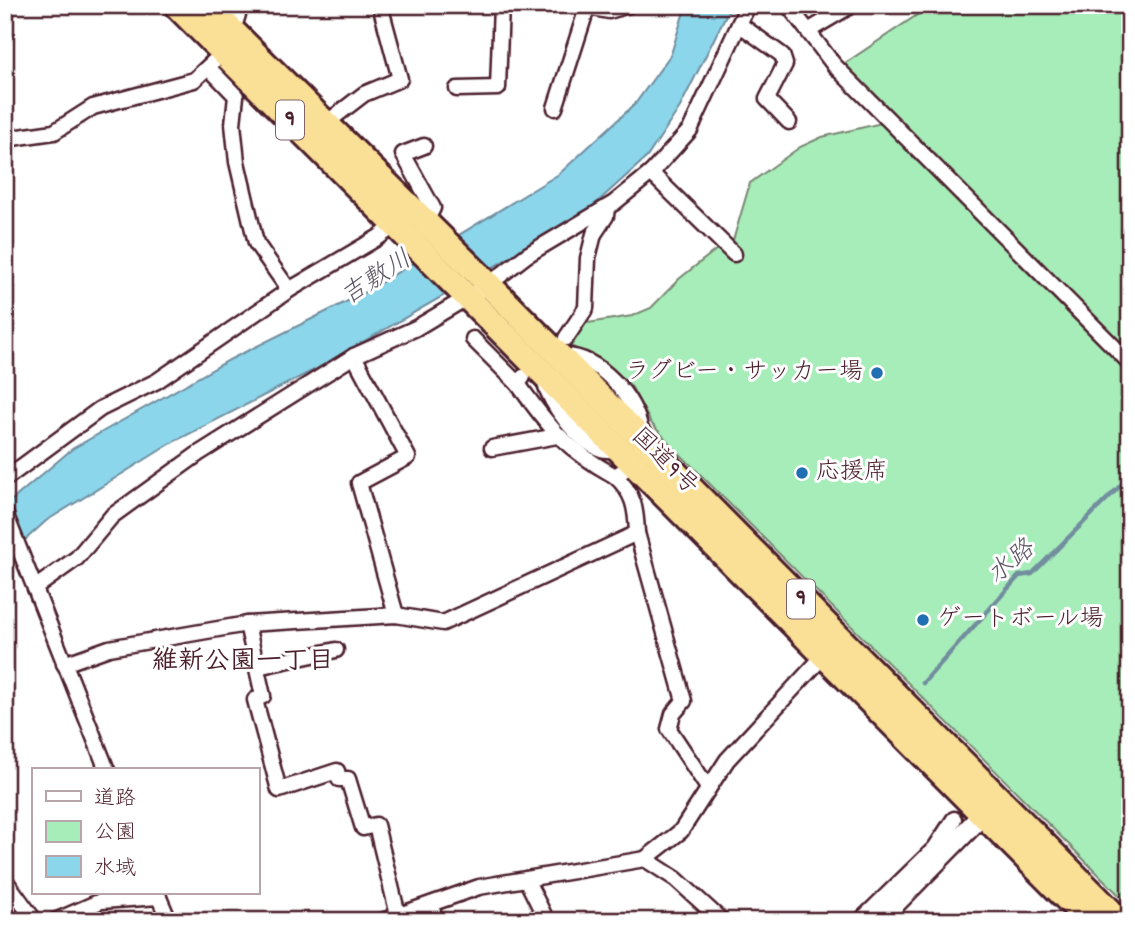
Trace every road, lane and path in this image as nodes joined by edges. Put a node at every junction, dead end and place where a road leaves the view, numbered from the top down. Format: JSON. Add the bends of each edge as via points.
{"nodes":[{"id":1,"x":176,"y":5,"type":"edge"},
{"id":2,"x":206,"y":5,"type":"edge"},
{"id":3,"x":241,"y":5,"type":"edge"},
{"id":4,"x":380,"y":5,"type":"edge"},
{"id":5,"x":501,"y":5,"type":"edge"},
{"id":6,"x":629,"y":5,"type":"edge"},
{"id":7,"x":748,"y":5,"type":"edge"},
{"id":8,"x":788,"y":5,"type":"edge"},
{"id":9,"x":852,"y":5,"type":"edge"},
{"id":10,"x":584,"y":6,"type":"edge"},
{"id":11,"x":739,"y":24,"type":"junction"},
{"id":12,"x":808,"y":31,"type":"junction"},
{"id":13,"x":221,"y":50,"type":"junction"},
{"id":14,"x":457,"y":89,"type":"dead end"},
{"id":15,"x":555,"y":108,"type":"dead end"},
{"id":16,"x":789,"y":122,"type":"dead end"},
{"id":17,"x":325,"y":124,"type":"junction"},
{"id":18,"x":5,"y":139,"type":"edge"},
{"id":19,"x":424,"y":146,"type":"dead end"},
{"id":20,"x":651,"y":173,"type":"junction"},
{"id":21,"x":607,"y":208,"type":"junction"},
{"id":22,"x":409,"y":223,"type":"junction"},
{"id":23,"x":734,"y":254,"type":"dead end"},
{"id":24,"x":485,"y":281,"type":"junction"},
{"id":25,"x":289,"y":290,"type":"junction"},
{"id":26,"x":463,"y":294,"type":"junction"},
{"id":27,"x":473,"y":339,"type":"dead end"},
{"id":28,"x":354,"y":356,"type":"junction"},
{"id":29,"x":1130,"y":363,"type":"edge"},
{"id":30,"x":542,"y":365,"type":"junction"},
{"id":31,"x":557,"y":436,"type":"junction"},
{"id":32,"x":492,"y":448,"type":"dead end"},
{"id":33,"x":632,"y":456,"type":"junction"},
{"id":34,"x":5,"y":479,"type":"edge"},
{"id":35,"x":5,"y":513,"type":"edge"},
{"id":36,"x":637,"y":533,"type":"junction"},
{"id":37,"x":35,"y":588,"type":"junction"},
{"id":38,"x":396,"y":615,"type":"junction"},
{"id":39,"x":247,"y":624,"type":"junction"},
{"id":40,"x":834,"y":647,"type":"junction"},
{"id":41,"x":336,"y":650,"type":"dead end"},
{"id":42,"x":64,"y":664,"type":"junction"},
{"id":43,"x":257,"y":667,"type":"junction"},
{"id":44,"x":106,"y":768,"type":"edge"},
{"id":45,"x":708,"y":788,"type":"junction"},
{"id":46,"x":990,"y":807,"type":"junction"},
{"id":47,"x":954,"y":819,"type":"dead end"},
{"id":48,"x":645,"y":859,"type":"junction"},
{"id":49,"x":526,"y":879,"type":"junction"},
{"id":50,"x":5,"y":880,"type":"edge"},
{"id":51,"x":158,"y":895,"type":"edge"},
{"id":52,"x":432,"y":904,"type":"junction"},
{"id":53,"x":389,"y":919,"type":"edge"},
{"id":54,"x":35,"y":921,"type":"edge"},
{"id":55,"x":55,"y":921,"type":"edge"},
{"id":56,"x":170,"y":921,"type":"edge"},
{"id":57,"x":435,"y":921,"type":"edge"},
{"id":58,"x":547,"y":921,"type":"edge"},
{"id":59,"x":722,"y":921,"type":"edge"},
{"id":60,"x":860,"y":921,"type":"edge"},
{"id":61,"x":878,"y":921,"type":"edge"},
{"id":62,"x":1089,"y":921,"type":"edge"},
{"id":63,"x":1119,"y":921,"type":"edge"}],
"edges":[{"from":1,"to":13,"type":"highway","name":"国道9号","number":"9"},
{"from":2,"to":13,"type":"highway","name":"国道9号","number":"9"},
{"from":3,"to":13,"type":"street"},
{"from":4,"to":17,"type":"street","via":[[400,79],[364,94]]},
{"from":5,"to":14,"type":"street","via":[[498,88]]},
{"from":6,"to":10,"type":"street","via":[[610,11]]},
{"from":7,"to":11,"type":"street"},
{"from":8,"to":12,"type":"street"},
{"from":9,"to":12,"type":"street"},
{"from":10,"to":15,"type":"street"},
{"from":11,"to":16,"type":"street","via":[[782,55],[785,64],[767,99]]},
{"from":11,"to":20,"type":"street","via":[[690,130]]},
{"from":12,"to":29,"type":"street","via":[[834,65]]},
{"from":13,"to":17,"type":"highway","name":"国道9号","number":"9"},
{"from":13,"to":18,"type":"street","via":[[194,80],[93,107],[38,136]]},
{"from":13,"to":22,"type":"highway","name":"国道9号","number":"9"},
{"from":13,"to":25,"type":"street","via":[[236,96],[237,162],[256,243]]},
{"from":17,"to":22,"type":"highway","name":"国道9号","number":"9"},
{"from":19,"to":22,"type":"street","via":[[403,154],[433,208]]},
{"from":20,"to":21,"type":"street"},
{"from":20,"to":23,"type":"street"},
{"from":21,"to":24,"type":"street"},
{"from":21,"to":30,"type":"street","via":[[588,258],[586,308]]},
{"from":22,"to":24,"type":"highway","name":"国道9号","number":"9"},
{"from":22,"to":25,"type":"street"},
{"from":22,"to":26,"type":"highway","name":"国道9号","number":"9"},
{"from":24,"to":26,"type":"street"},
{"from":24,"to":30,"type":"highway","name":"国道9号","number":"9"},
{"from":25,"to":34,"type":"street","via":[[157,381],[100,409]]},
{"from":26,"to":28,"type":"street","via":[[416,328]]},
{"from":26,"to":30,"type":"highway","name":"国道9号","number":"9"},
{"from":27,"to":30,"type":"street"},
{"from":28,"to":37,"type":"street","via":[[198,454],[112,516],[77,558]]},
{"from":28,"to":38,"type":"street","via":[[408,457],[359,483]]},
{"from":30,"to":31,"type":"street"},
{"from":30,"to":33,"type":"highway","name":"国道9号","number":"9"},
{"from":30,"to":33,"type":"street","via":[[550,398],[575,431],[602,450]]},
{"from":31,"to":32,"type":"street"},
{"from":31,"to":33,"type":"street","via":[[578,456]]},
{"from":33,"to":36,"type":"street","via":[[626,485],[636,505]]},
{"from":33,"to":40,"type":"highway","name":"国道9号","number":"9"},
{"from":35,"to":37,"type":"street"},
{"from":36,"to":38,"type":"street","via":[[443,623]]},
{"from":36,"to":45,"type":"street","via":[[684,701],[673,714],[669,729]]},
{"from":37,"to":42,"type":"street"},
{"from":38,"to":39,"type":"street"},
{"from":39,"to":42,"type":"street","via":[[109,648]]},
{"from":39,"to":43,"type":"street"},
{"from":40,"to":45,"type":"street","via":[[750,732]]},
{"from":40,"to":46,"type":"highway","name":"国道9号","number":"9"},
{"from":41,"to":43,"type":"street"},
{"from":42,"to":44,"type":"street"},
{"from":43,"to":53,"type":"street","via":[[263,696],[255,700],[279,790],[337,771],[339,779],[348,779],[363,828],[376,825]]},
{"from":45,"to":48,"type":"street","via":[[681,831]]},
{"from":46,"to":61,"type":"street"},
{"from":46,"to":62,"type":"highway","name":"国道9号","number":"9"},
{"from":46,"to":63,"type":"highway","name":"国道9号","number":"9"},
{"from":47,"to":60,"type":"street","via":[[935,848]]},
{"from":48,"to":49,"type":"street"},
{"from":48,"to":59,"type":"street","via":[[676,879]]},
{"from":49,"to":52,"type":"street","via":[[480,887]]},
{"from":49,"to":58,"type":"street"},
{"from":50,"to":54,"type":"street"},
{"from":51,"to":55,"type":"street","via":[[102,901]]},
{"from":51,"to":56,"type":"street"},
{"from":52,"to":53,"type":"street"},
{"from":52,"to":57,"type":"street"}]}
